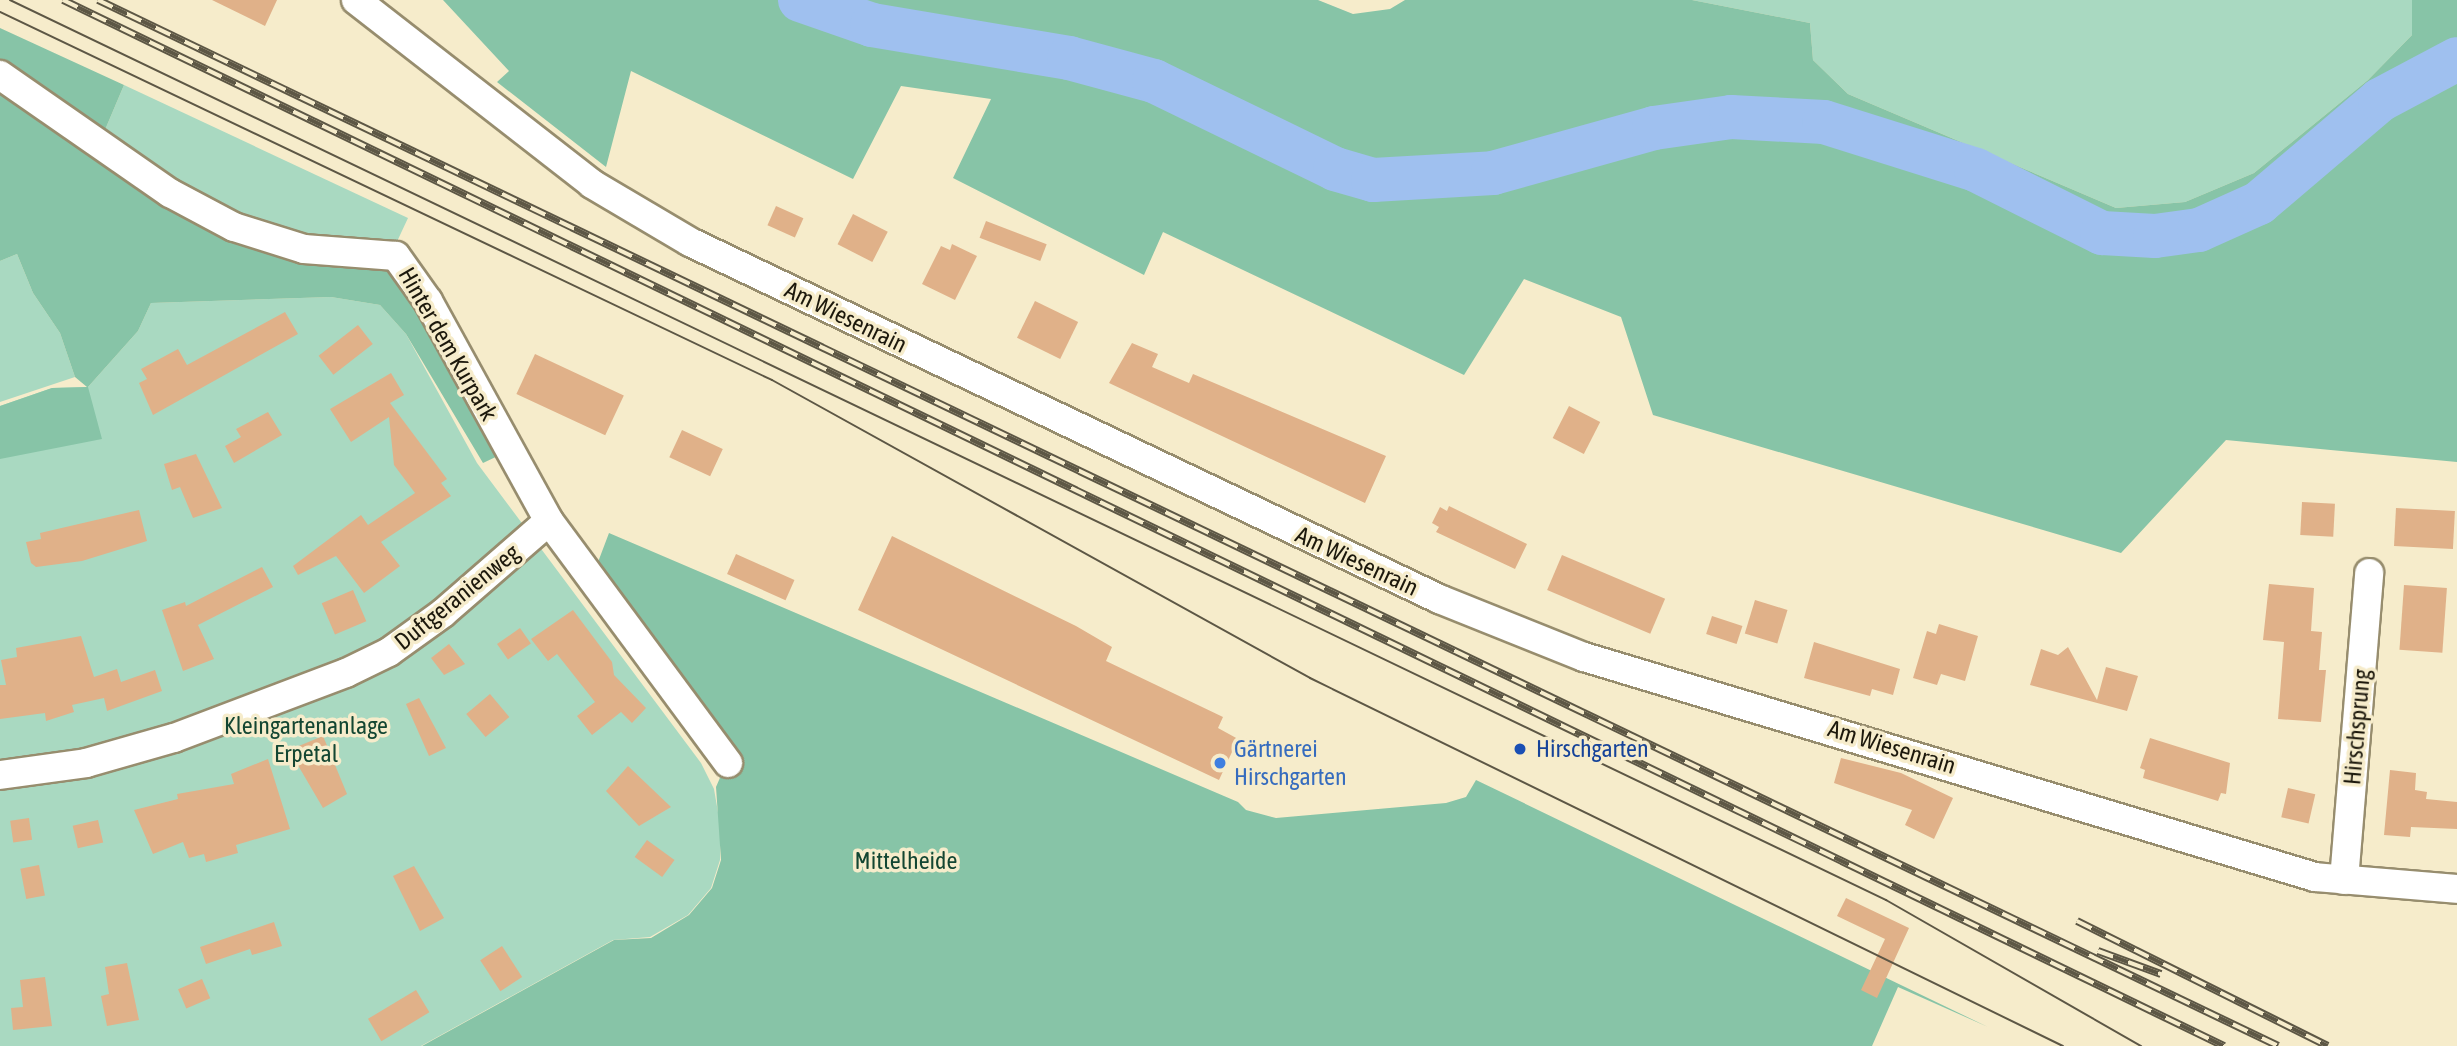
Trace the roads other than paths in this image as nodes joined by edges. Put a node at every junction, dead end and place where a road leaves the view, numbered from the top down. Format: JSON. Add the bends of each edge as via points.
{"nodes":[{"id":1,"x":356,"y":0,"type":"edge"},
{"id":2,"x":0,"y":75,"type":"edge"},
{"id":3,"x":549,"y":521,"type":"junction"},
{"id":4,"x":2369,"y":573,"type":"dead end"},
{"id":5,"x":728,"y":763,"type":"dead end"},
{"id":6,"x":0,"y":775,"type":"edge"},
{"id":7,"x":2344,"y":880,"type":"junction"},
{"id":8,"x":2457,"y":889,"type":"edge"}],
"edges":[{"from":1,"to":7,"type":"street","name":"Am Wiesenrain","via":[[592,184],[679,236],[1416,588],[1584,657],[1912,751],[2098,814],[2315,877]]},
{"from":2,"to":3,"type":"street","name":"Hinter dem Kurpark","via":[[170,193],[234,227],[304,249],[396,256],[428,301]]},
{"from":3,"to":5,"type":"street","name":"Hinter dem Kurpark"},
{"from":3,"to":6,"type":"street","name":"Duftgeranienweg","via":[[451,607],[389,652],[346,673],[174,738],[86,763]]},
{"from":4,"to":7,"type":"street","name":"Hirschsprung"},
{"from":7,"to":8,"type":"street","name":"Am Wiesenrain"}]}
